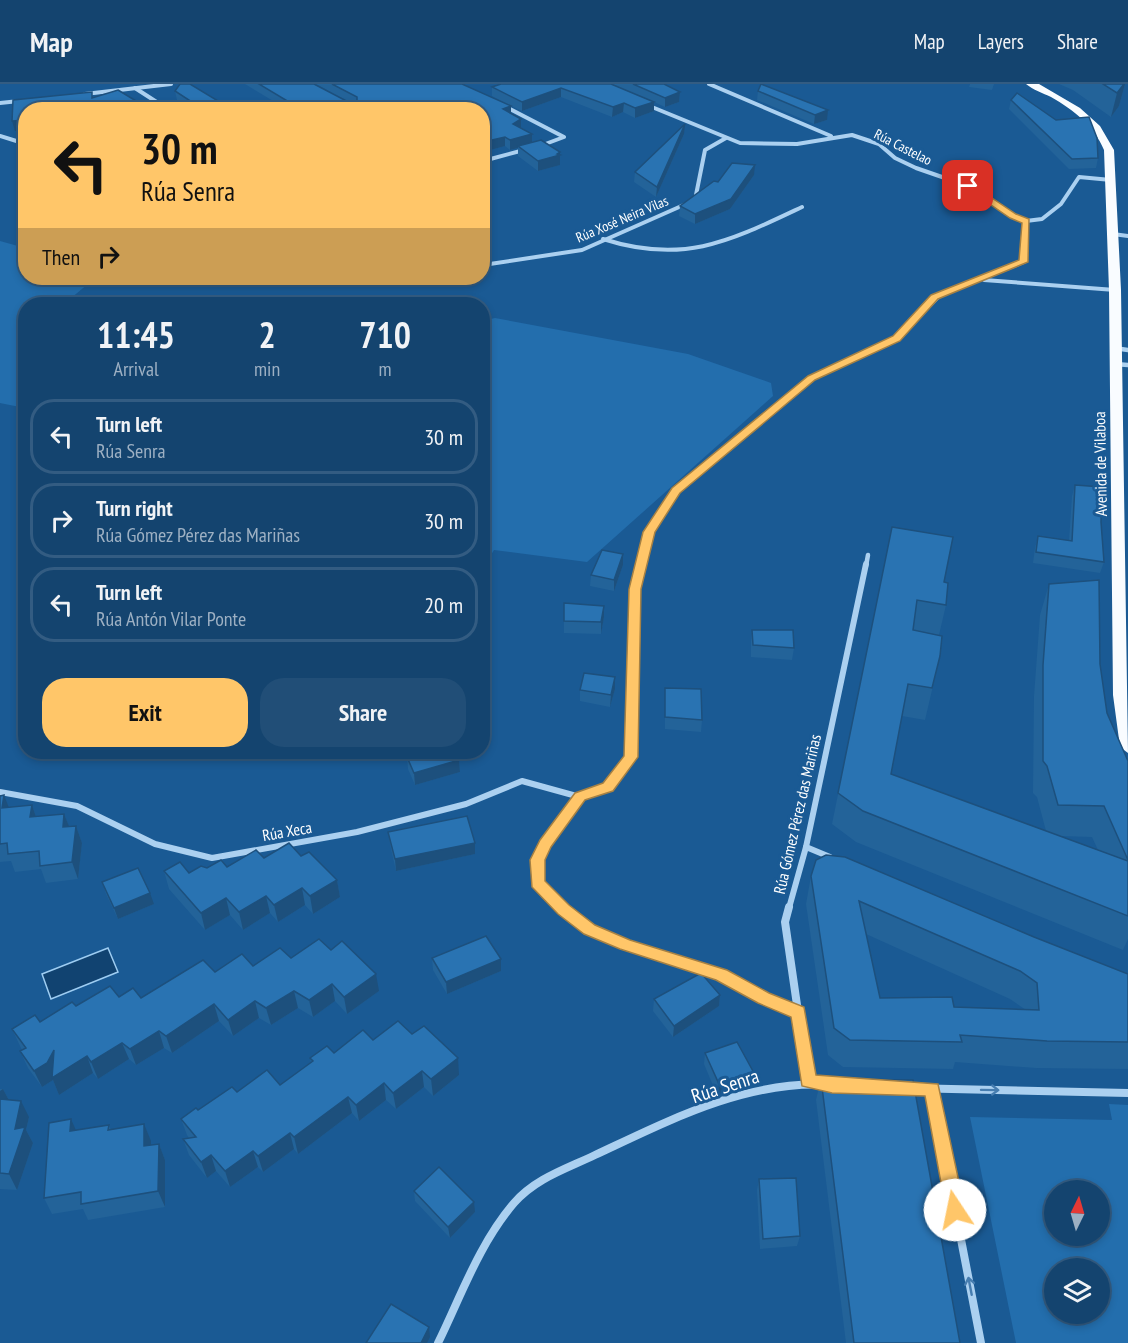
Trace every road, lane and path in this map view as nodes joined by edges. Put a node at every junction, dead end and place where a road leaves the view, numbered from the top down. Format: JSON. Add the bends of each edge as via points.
{"nodes":[{"id":1,"x":171,"y":84,"type":"edge"},
{"id":2,"x":709,"y":84,"type":"edge"},
{"id":3,"x":1031,"y":84,"type":"edge"},
{"id":4,"x":135,"y":88,"type":"junction"},
{"id":5,"x":76,"y":95,"type":"edge"},
{"id":6,"x":22,"y":101,"type":"edge"},
{"id":7,"x":157,"y":102,"type":"edge"},
{"id":8,"x":641,"y":102,"type":"edge"},
{"id":9,"x":0,"y":103,"type":"edge"},
{"id":10,"x":500,"y":104,"type":"edge"},
{"id":11,"x":0,"y":136,"type":"edge"},
{"id":12,"x":832,"y":136,"type":"junction"},
{"id":13,"x":726,"y":138,"type":"junction"},
{"id":14,"x":18,"y":142,"type":"edge"},
{"id":15,"x":490,"y":159,"type":"edge"},
{"id":16,"x":1112,"y":180,"type":"junction"},
{"id":17,"x":802,"y":207,"type":"dead end"},
{"id":18,"x":1026,"y":221,"type":"junction"},
{"id":19,"x":1113,"y":234,"type":"junction"},
{"id":20,"x":1128,"y":236,"type":"edge"},
{"id":21,"x":603,"y":239,"type":"junction"},
{"id":22,"x":490,"y":264,"type":"edge"},
{"id":23,"x":983,"y":280,"type":"junction"},
{"id":24,"x":1115,"y":290,"type":"junction"},
{"id":25,"x":1114,"y":348,"type":"junction"},
{"id":26,"x":1128,"y":350,"type":"edge"},
{"id":27,"x":1121,"y":364,"type":"edge"},
{"id":28,"x":868,"y":555,"type":"dead end"},
{"id":29,"x":1128,"y":747,"type":"edge"},
{"id":30,"x":0,"y":792,"type":"edge"},
{"id":31,"x":580,"y":797,"type":"junction"},
{"id":32,"x":806,"y":847,"type":"junction"},
{"id":33,"x":838,"y":861,"type":"edge"},
{"id":34,"x":798,"y":1012,"type":"junction"},
{"id":35,"x":808,"y":1081,"type":"junction"},
{"id":36,"x":832,"y":1086,"type":"edge"},
{"id":37,"x":899,"y":1088,"type":"edge"},
{"id":38,"x":932,"y":1089,"type":"junction"},
{"id":39,"x":1128,"y":1093,"type":"edge"},
{"id":40,"x":438,"y":1343,"type":"edge"},
{"id":41,"x":981,"y":1343,"type":"edge"}],
"edges":[{"from":1,"to":4,"type":"street"},
{"from":2,"to":12,"type":"street"},
{"from":3,"to":16,"type":"highway","name":"Avenida de Vilaboa","via":[[1055,96],[1101,132],[1109,150]]},
{"from":4,"to":5,"type":"street"},
{"from":4,"to":7,"type":"street"},
{"from":6,"to":9,"type":"street"},
{"from":8,"to":13,"type":"street"},
{"from":10,"to":15,"type":"street","via":[[564,137]]},
{"from":11,"to":14,"type":"street"},
{"from":12,"to":13,"type":"street","via":[[797,144],[762,145]]},
{"from":12,"to":18,"type":"street","name":"Rúa Castelao","via":[[852,135],[879,144],[895,158],[968,186]]},
{"from":13,"to":21,"type":"street","name":"Rúa Xosé Neira Vilas","via":[[705,150],[695,200]]},
{"from":16,"to":18,"type":"street","via":[[1079,177],[1062,204],[1042,219]]},
{"from":16,"to":19,"type":"highway","name":"Avenida de Vilaboa"},
{"from":17,"to":21,"type":"street","via":[[721,244],[635,248]]},
{"from":18,"to":23,"type":"street","via":[[1024,262]]},
{"from":19,"to":20,"type":"street"},
{"from":19,"to":24,"type":"highway","name":"Avenida de Vilaboa"},
{"from":21,"to":22,"type":"street","name":"Rúa Xosé Neira Vilas","via":[[582,250]]},
{"from":23,"to":24,"type":"street"},
{"from":23,"to":31,"type":"street","via":[[934,297],[897,338],[812,378],[676,491],[649,532],[635,589],[631,757],[608,787]]},
{"from":24,"to":25,"type":"highway","name":"Avenida de Vilaboa"},
{"from":25,"to":26,"type":"street"},
{"from":25,"to":27,"type":"highway","name":"Avenida de Vilaboa"},
{"from":27,"to":29,"type":"highway","name":"Avenida de Vilaboa","via":[[1121,695]]},
{"from":28,"to":32,"type":"street","name":"Rúa Gómez Pérez das Mariñas"},
{"from":30,"to":31,"type":"street","name":"Rúa Xeca","via":[[77,806],[155,844],[212,858],[357,832],[466,804],[522,781]]},
{"from":31,"to":34,"type":"street","via":[[537,860],[537,883],[564,910],[590,930],[721,975]]},
{"from":32,"to":33,"type":"street"},
{"from":32,"to":34,"type":"street","name":"Rúa Gómez Pérez das Mariñas","via":[[785,922]]},
{"from":34,"to":35,"type":"street","name":"Rúa Gómez Pérez das Mariñas"},
{"from":35,"to":36,"type":"street","name":"Rúa Senra"},
{"from":35,"to":40,"type":"street","name":"Rúa Senra","via":[[740,1094],[531,1185],[499,1221]]},
{"from":37,"to":38,"type":"street"},
{"from":38,"to":39,"type":"street","one_way":true},
{"from":41,"to":38,"type":"street","one_way":true}]}
